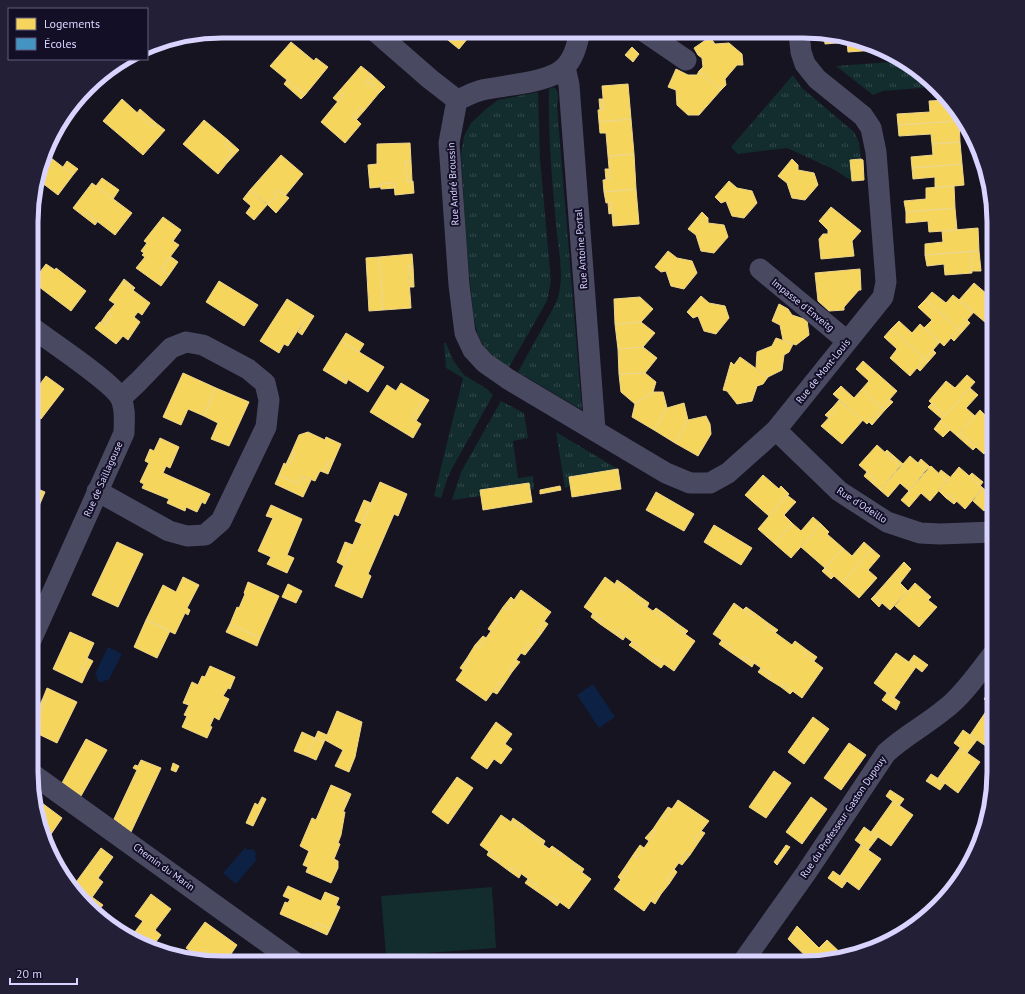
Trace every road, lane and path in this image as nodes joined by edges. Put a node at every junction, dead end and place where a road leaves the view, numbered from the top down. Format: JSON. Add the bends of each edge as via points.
{"nodes":[{"id":1,"x":383,"y":38,"type":"edge"},
{"id":2,"x":578,"y":38,"type":"edge"},
{"id":3,"x":654,"y":38,"type":"edge"},
{"id":4,"x":800,"y":38,"type":"edge"},
{"id":5,"x":686,"y":60,"type":"dead end"},
{"id":6,"x":565,"y":67,"type":"junction"},
{"id":7,"x":457,"y":100,"type":"junction"},
{"id":8,"x":760,"y":269,"type":"dead end"},
{"id":9,"x":38,"y":332,"type":"edge"},
{"id":10,"x":847,"y":341,"type":"junction"},
{"id":11,"x":508,"y":379,"type":"joint"},
{"id":12,"x":121,"y":398,"type":"junction"},
{"id":13,"x":595,"y":430,"type":"junction"},
{"id":14,"x":776,"y":430,"type":"junction"},
{"id":15,"x":97,"y":492,"type":"junction"},
{"id":16,"x":987,"y":532,"type":"edge"},
{"id":17,"x":38,"y":625,"type":"edge"},
{"id":18,"x":987,"y":662,"type":"edge"},
{"id":19,"x":38,"y":777,"type":"edge"},
{"id":20,"x":286,"y":956,"type":"edge"},
{"id":21,"x":747,"y":956,"type":"edge"}],
"edges":[{"from":1,"to":7,"type":"street"},
{"from":2,"to":6,"type":"street","via":[[575,52]]},
{"from":3,"to":5,"type":"street"},
{"from":4,"to":10,"type":"street","name":"Rue de Mont-Louis","via":[[805,64],[817,79],[863,116],[871,128],[876,152],[886,282],[883,297]]},
{"from":6,"to":7,"type":"street","via":[[556,75],[543,79],[480,90]]},
{"from":6,"to":13,"type":"street","name":"Rue Antoine Portal","via":[[569,85]]},
{"from":7,"to":11,"type":"street","name":"Rue André Broussin","via":[[449,143],[465,333],[473,350],[485,364]]},
{"from":8,"to":10,"type":"street","name":"Impasse d'Enveitg"},
{"from":9,"to":12,"type":"street","via":[[108,384]]},
{"from":10,"to":14,"type":"street","name":"Rue de Mont-Louis"},
{"from":11,"to":13,"type":"street","name":"Rue de Mont-Louis"},
{"from":12,"to":15,"type":"street","name":"Rue de Saillagouse","via":[[125,413],[124,433]]},
{"from":12,"to":15,"type":"street","via":[[170,348],[186,342],[203,345],[248,369],[265,383],[269,400],[266,427],[221,521],[205,535],[187,536],[169,531]]},
{"from":13,"to":14,"type":"street","name":"Rue de Mont-Louis","via":[[666,473],[690,483],[710,483],[728,473]]},
{"from":14,"to":16,"type":"street","name":"Rue d'Odeillo","via":[[839,492],[887,522],[920,533]]},
{"from":15,"to":17,"type":"street","name":"Rue de Saillagouse"},
{"from":18,"to":21,"type":"street","name":"Rue du Professeur Gaston Dupouy","via":[[946,708],[886,753]]},
{"from":19,"to":20,"type":"street","name":"Chemin du Marin"}]}
